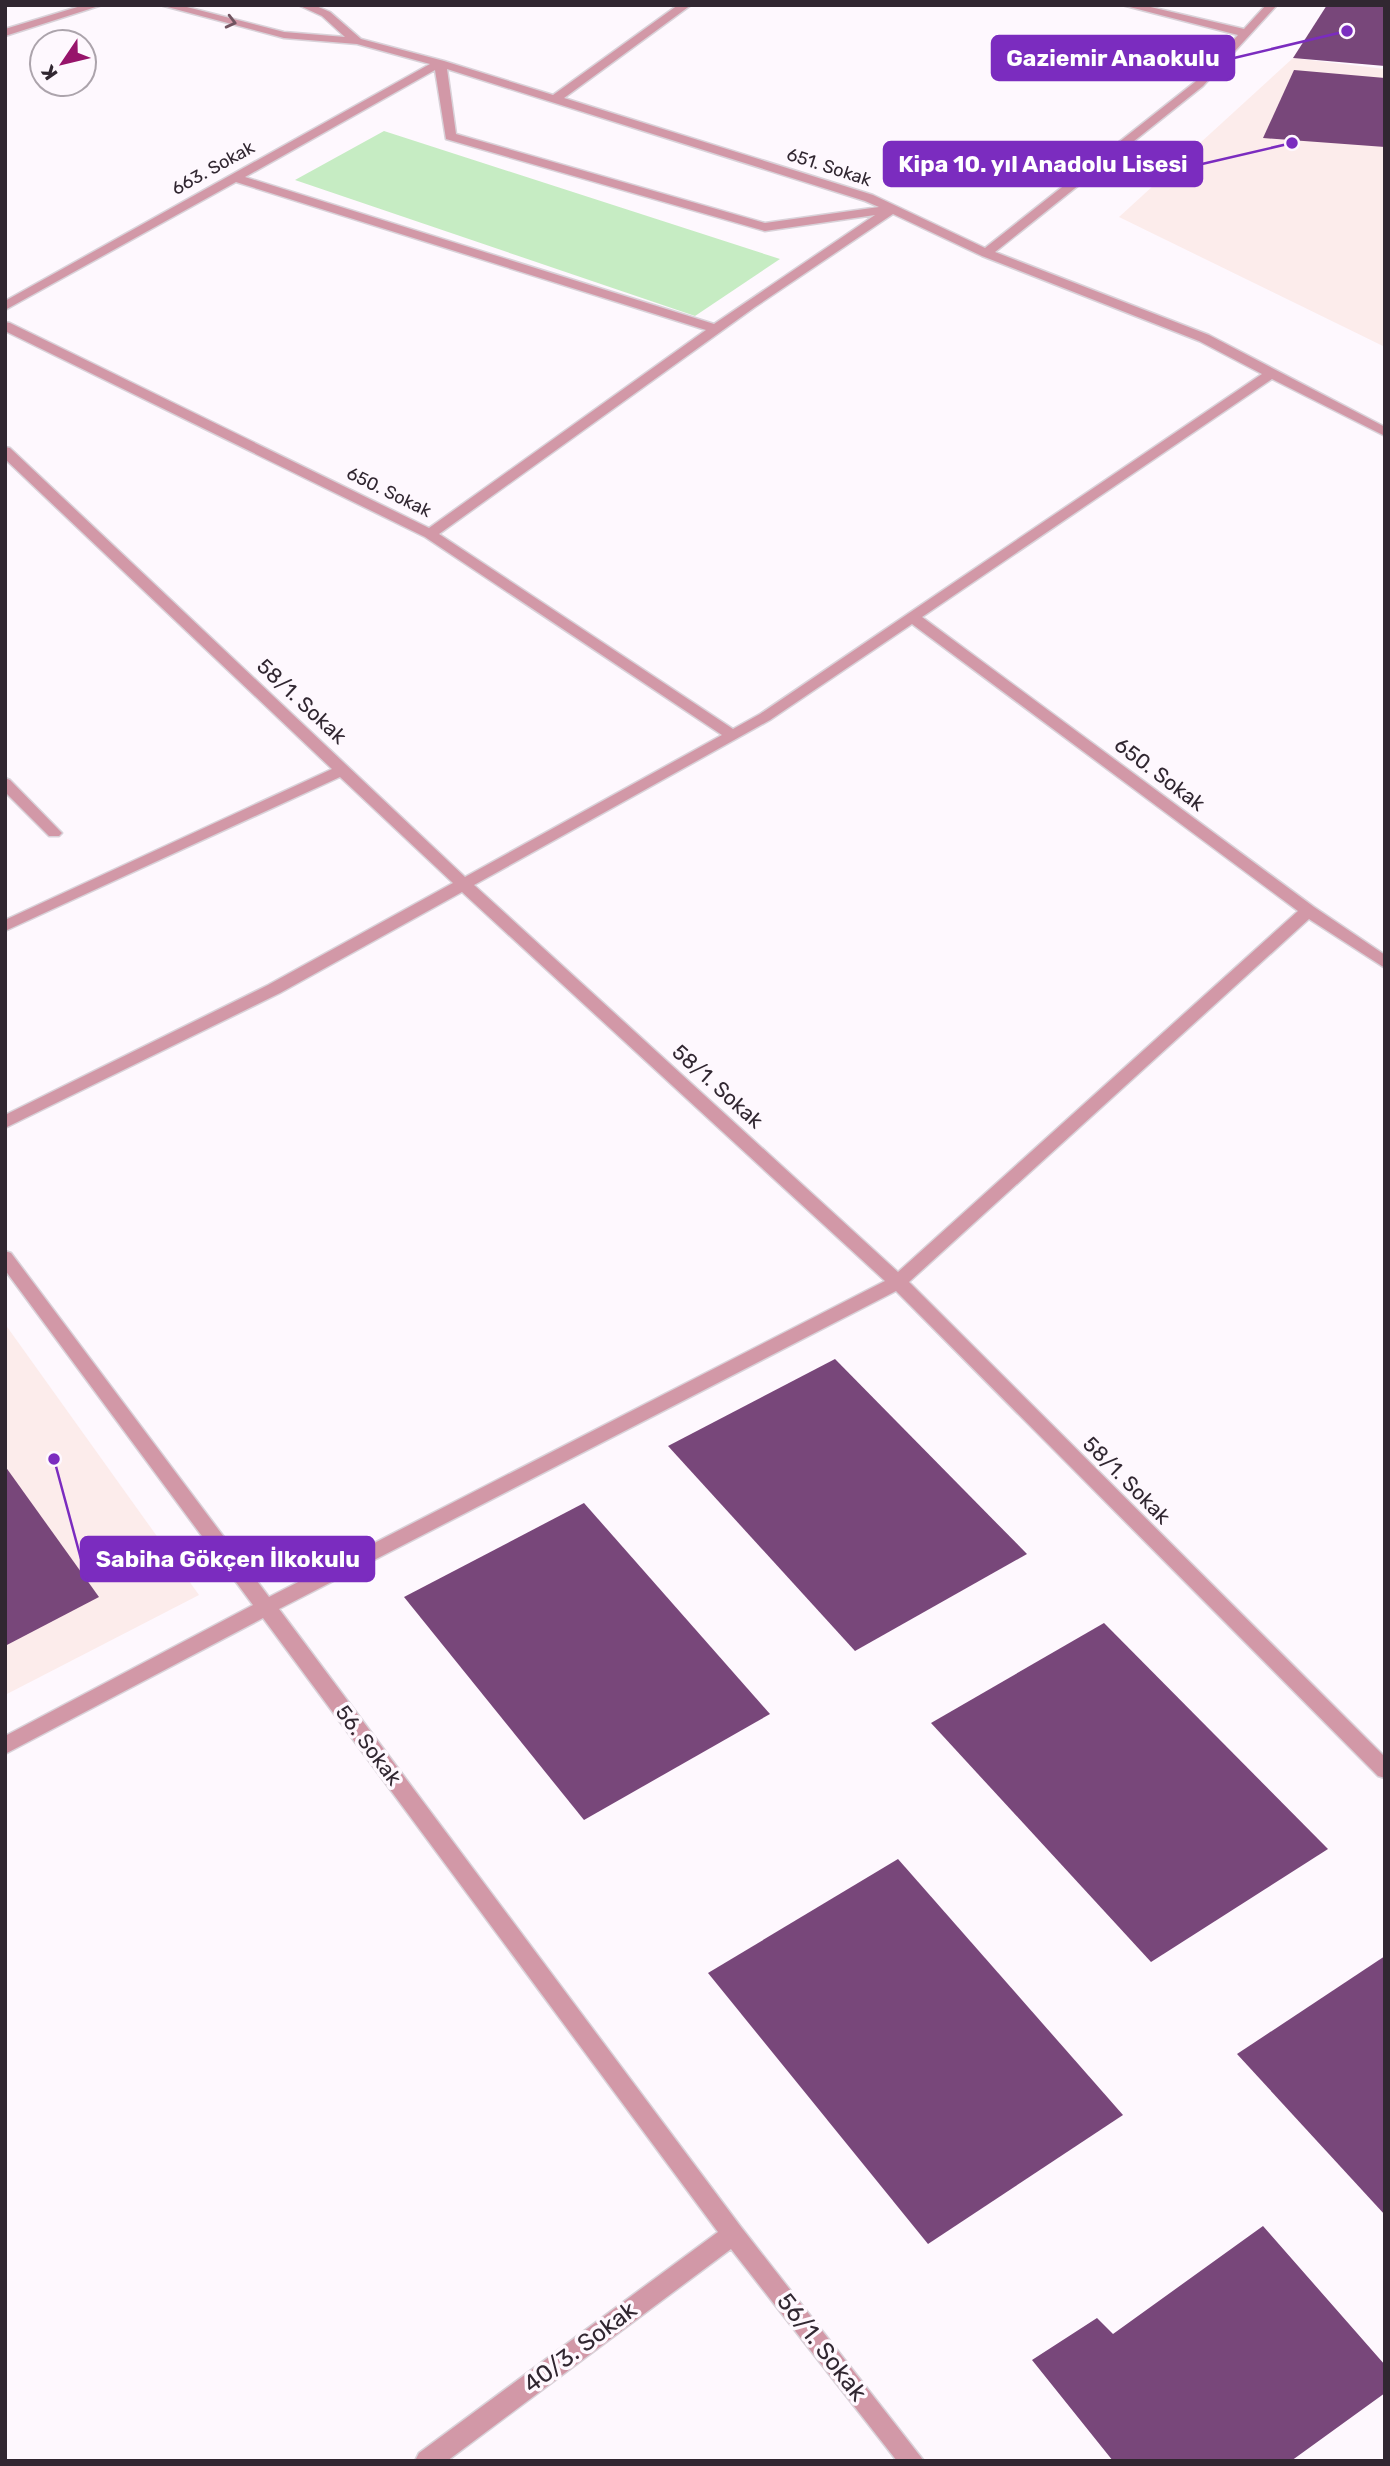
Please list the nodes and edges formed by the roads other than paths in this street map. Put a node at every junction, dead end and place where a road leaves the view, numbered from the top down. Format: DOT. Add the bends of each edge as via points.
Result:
graph roads {
  1 [pos="96,5"];
  2 [pos="165,5"];
  3 [pos="303,5"];
  4 [pos="686,5"];
  5 [pos="1127,5"];
  6 [pos="1272,5"];
  7 [pos="5,33"];
  8 [pos="1246,33"];
  9 [pos="357,41"];
  10 [pos="440,63"];
  11 [pos="555,99"];
  12 [pos="234,177"];
  13 [pos="893,209"];
  14 [pos="986,253"];
  15 [pos="5,306"];
  16 [pos="5,326"];
  17 [pos="716,329"];
  18 [pos="1272,373"];
  19 [pos="1385,432"];
  20 [pos="5,451"];
  21 [pos="430,534"];
  22 [pos="912,617"];
  23 [pos="732,735"];
  24 [pos="342,770"];
  25 [pos="5,783"];
  26 [pos="54,833"];
  27 [pos="463,884"];
  28 [pos="1308,911"];
  29 [pos="5,926"];
  30 [pos="1385,963"];
  31 [pos="5,1122"];
  32 [pos="5,1257"];
  33 [pos="898,1282"];
  34 [pos="266,1607"];
  35 [pos="5,1746"];
  36 [pos="1385,1770"];
  37 [pos="733,2234"];
  38 [pos="427,2461"];
  39 [pos="912,2461"];
  1 -- 7 [label="street"];
  2 -- 9 [label="street, 651. Sokak, one-way" via="284,35"];
  3 -- 9 [label="street" via="326,14"];
  4 -- 11 [label="street"];
  5 -- 8 [label="street"];
  6 -- 8 [label="street"];
  8 -- 14 [label="street" via="1199,84"];
  9 -- 10 [label="street, 651. Sokak"];
  10 -- 11 [label="street, 651. Sokak"];
  10 -- 12 [label="street, 663. Sokak"];
  10 -- 13 [label="street" via="450,136 765,227"];
  11 -- 13 [label="street, 651. Sokak"];
  12 -- 15 [label="street, 663. Sokak"];
  12 -- 17 [label="street"];
  13 -- 14 [label="street, 651. Sokak"];
  13 -- 17 [label="street"];
  14 -- 18 [label="street, 651. Sokak" via="1204,338"];
  16 -- 21 [label="street, 650. Sokak"];
  17 -- 21 [label="street"];
  18 -- 19 [label="street, 651. Sokak"];
  18 -- 22 [label="street"];
  20 -- 24 [label="street, 58/1. Sokak"];
  21 -- 23 [label="street, 650. Sokak"];
  22 -- 23 [label="street"];
  22 -- 28 [label="street, 650. Sokak"];
  23 -- 27 [label="street"];
  24 -- 27 [label="street, 58/1. Sokak"];
  24 -- 29 [label="street"];
  25 -- 26 [label="street"];
  27 -- 31 [label="street" via="274,989"];
  27 -- 33 [label="street, 58/1. Sokak"];
  28 -- 30 [label="street, 650. Sokak"];
  28 -- 33 [label="street"];
  32 -- 34 [label="street, 56. Sokak"];
  33 -- 34 [label="street"];
  33 -- 36 [label="street, 58/1. Sokak"];
  34 -- 35 [label="street"];
  34 -- 37 [label="street, 56. Sokak"];
  37 -- 38 [label="street, 40/3. Sokak"];
  37 -- 39 [label="street, 56/1. Sokak"];
}
